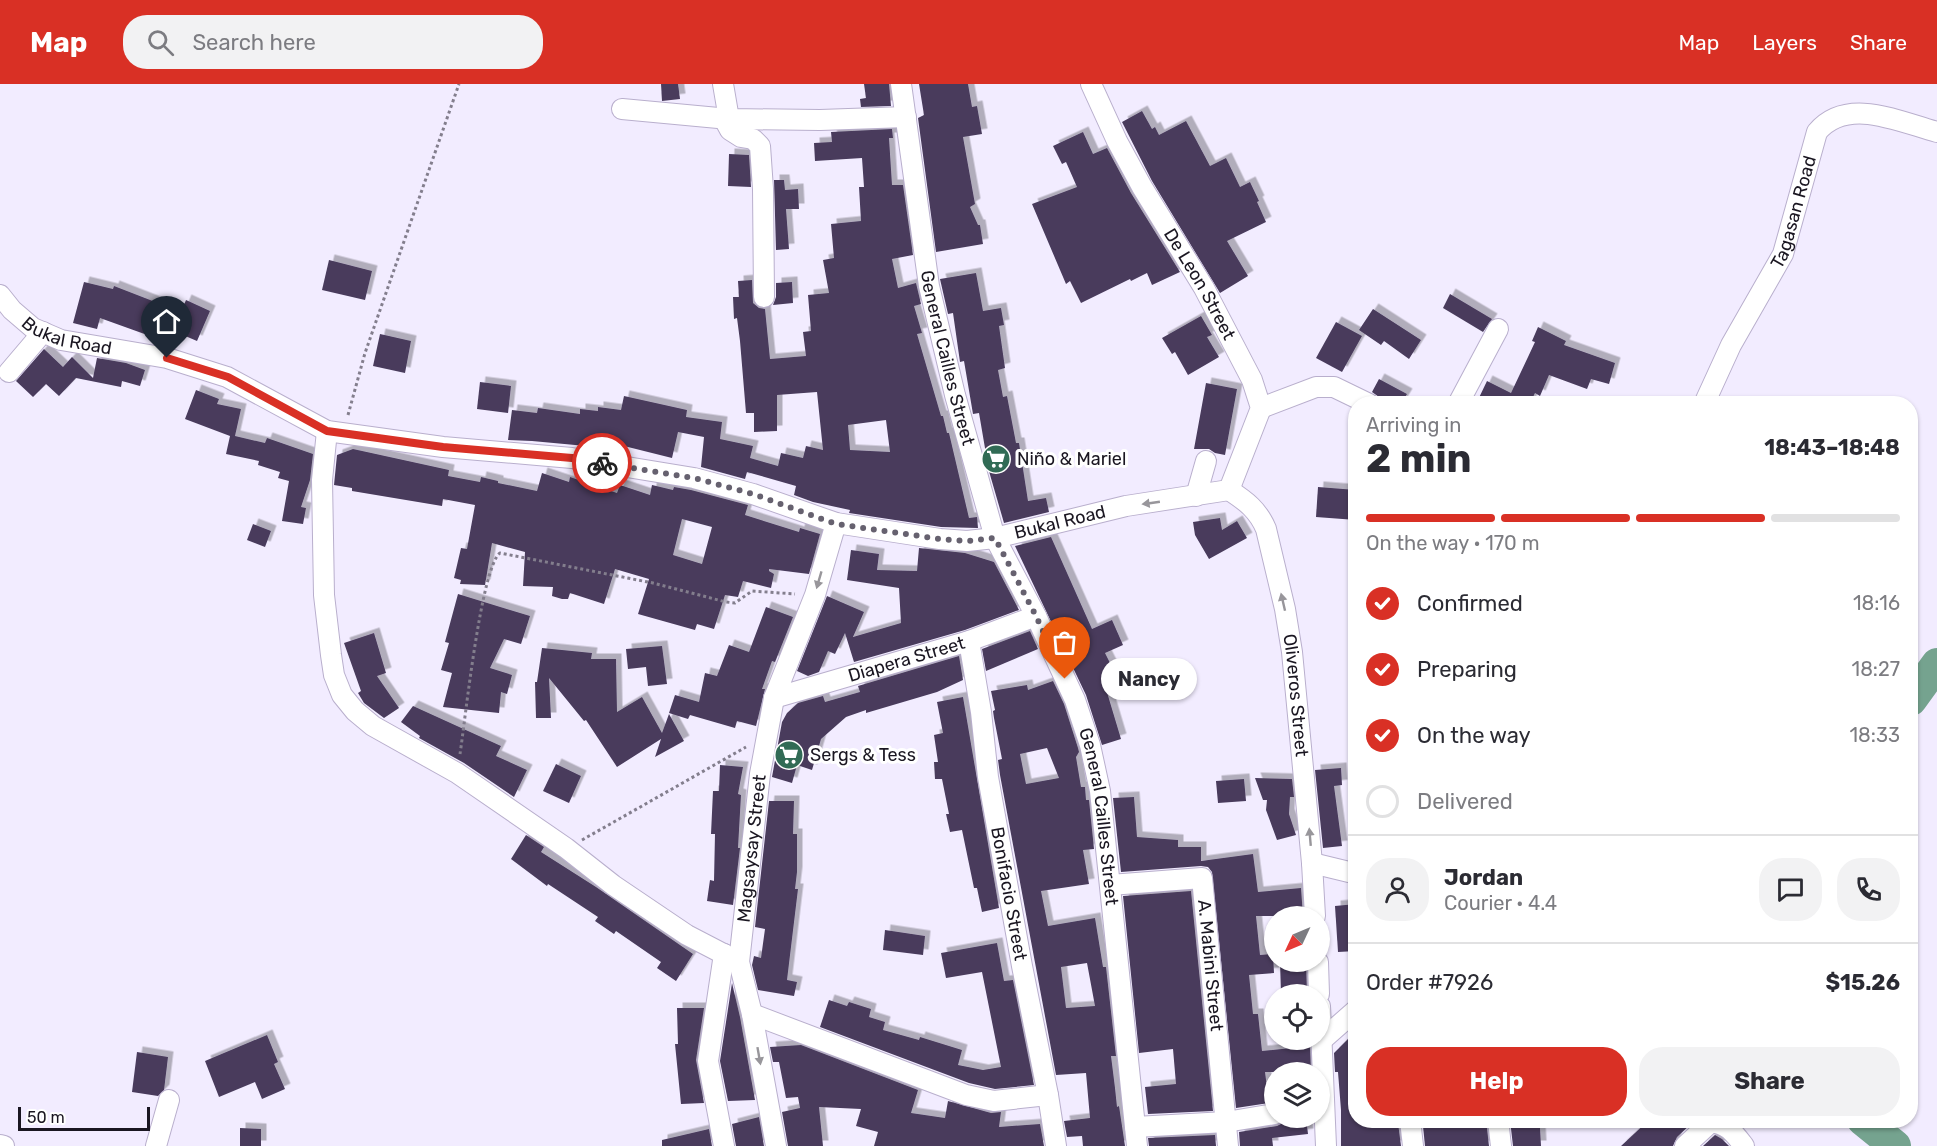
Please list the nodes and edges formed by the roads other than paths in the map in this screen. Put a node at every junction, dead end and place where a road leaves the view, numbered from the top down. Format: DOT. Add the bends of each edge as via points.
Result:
graph roads {
  1 [pos="723,84"];
  2 [pos="901,84"];
  3 [pos="1091,84"];
  4 [pos="622,109"];
  5 [pos="906,117"];
  6 [pos="727,119"];
  7 [pos="1937,132"];
  8 [pos="0,295"];
  9 [pos="764,297"];
  10 [pos="1498,329"];
  11 [pos="42,332"];
  12 [pos="9,372"];
  13 [pos="1353,396"];
  14 [pos="1467,396"];
  15 [pos="1708,396"];
  16 [pos="1261,408"];
  17 [pos="335,432"];
  18 [pos="1206,461"];
  19 [pos="1229,490"];
  20 [pos="1196,496"];
  21 [pos="836,524"];
  22 [pos="995,538"];
  23 [pos="1036,616"];
  24 [pos="969,640"];
  25 [pos="774,698"];
  26 [pos="1312,863"];
  27 [pos="1348,872"];
  28 [pos="1110,885"];
  29 [pos="1314,906"];
  30 [pos="732,958"];
  31 [pos="752,1014"];
  32 [pos="1348,1017"];
  33 [pos="1330,1033"];
  34 [pos="1048,1095"];
  35 [pos="169,1100"];
  36 [pos="1264,1115"];
  37 [pos="1226,1122"];
  38 [pos="1325,1128"];
  39 [pos="1411,1128"];
  40 [pos="1499,1128"];
  41 [pos="1704,1128"];
  42 [pos="1729,1128"];
  43 [pos="1136,1136"];
  44 [pos="156,1146"];
  45 [pos="724,1146"];
  46 [pos="776,1146"];
  47 [pos="1056,1146"];
  48 [pos="1227,1146"];
  49 [pos="1326,1146"];
  50 [pos="1413,1146"];
  51 [pos="1502,1146"];
  52 [pos="1685,1146"];
  53 [pos="1744,1146"];
  1 -- 6 [label="street"];
  2 -- 5 [label="street, General Cailles Street"];
  3 -- 16 [label="street, De Leon Street" via="1142,187 1204,288 1252,380"];
  4 -- 6 [label="street"];
  5 -- 6 [label="street"];
  5 -- 22 [label="street, General Cailles Street" via="928,286"];
  6 -- 9 [label="street" via="730,130 760,146"];
  7 -- 15 [label="street, Tagasan Road" via="1862,112 1836,117 1817,132 1783,254 1731,345"];
  8 -- 11 [label="street, Bukal Road" via="12,310"];
  10 -- 14 [label="street"];
  11 -- 12 [label="street"];
  11 -- 17 [label="street, Bukal Road" via="61,340 167,358 228,377"];
  13 -- 16 [label="street" via="1325,387"];
  16 -- 19 [label="street"];
  17 -- 21 [label="street, Bukal Road" via="443,447 572,458 694,478"];
  17 -- 30 [label="street" via="322,491 324,595 334,675 342,695 373,726 457,773 687,935"];
  18 -- 20 [label="street"];
  19 -- 20 [label="street, Bukal Road"];
  26 -- 19 [label="street, Oliveros Street, one-way" via="1285,609 1261,518 1248,502"];
  20 -- 22 [label="street, Bukal Road, one-way" via="1126,506"];
  21 -- 22 [label="street, Bukal Road" via="940,539"];
  21 -- 25 [label="street, Magsaysay Street, one-way" via="815,595"];
  22 -- 23 [label="street, General Cailles Street"];
  23 -- 24 [label="street, Diapera Street"];
  23 -- 28 [label="street, General Cailles Street" via="1075,700 1090,745 1100,791"];
  24 -- 25 [label="street, Diapera Street"];
  24 -- 34 [label="street, Bonifacio Street" via="988,777"];
  25 -- 30 [label="street, Magsaysay Street"];
  26 -- 27 [label="street"];
  26 -- 29 [label="street, Oliveros Street"];
  28 -- 37 [label="street, A. Mabini Street" via="1202,878"];
  28 -- 43 [label="street, General Cailles Street"];
  30 -- 31 [label="street, Magsaysay Street"];
  30 -- 45 [label="street" via="708,1061"];
  31 -- 34 [label="street" via="966,1095 994,1101"];
  31 -- 46 [label="street, Magsaysay Street, one-way"];
  32 -- 33 [label="street"];
  34 -- 47 [label="street, Bonifacio Street"];
  35 -- 44 [label="street"];
  36 -- 37 [label="street"];
  37 -- 43 [label="street"];
  37 -- 48 [label="street, A. Mabini Street"];
  38 -- 49 [label="street"];
  39 -- 50 [label="street"];
  40 -- 51 [label="street"];
  41 -- 52 [label="street"];
  42 -- 53 [label="street"];
}
